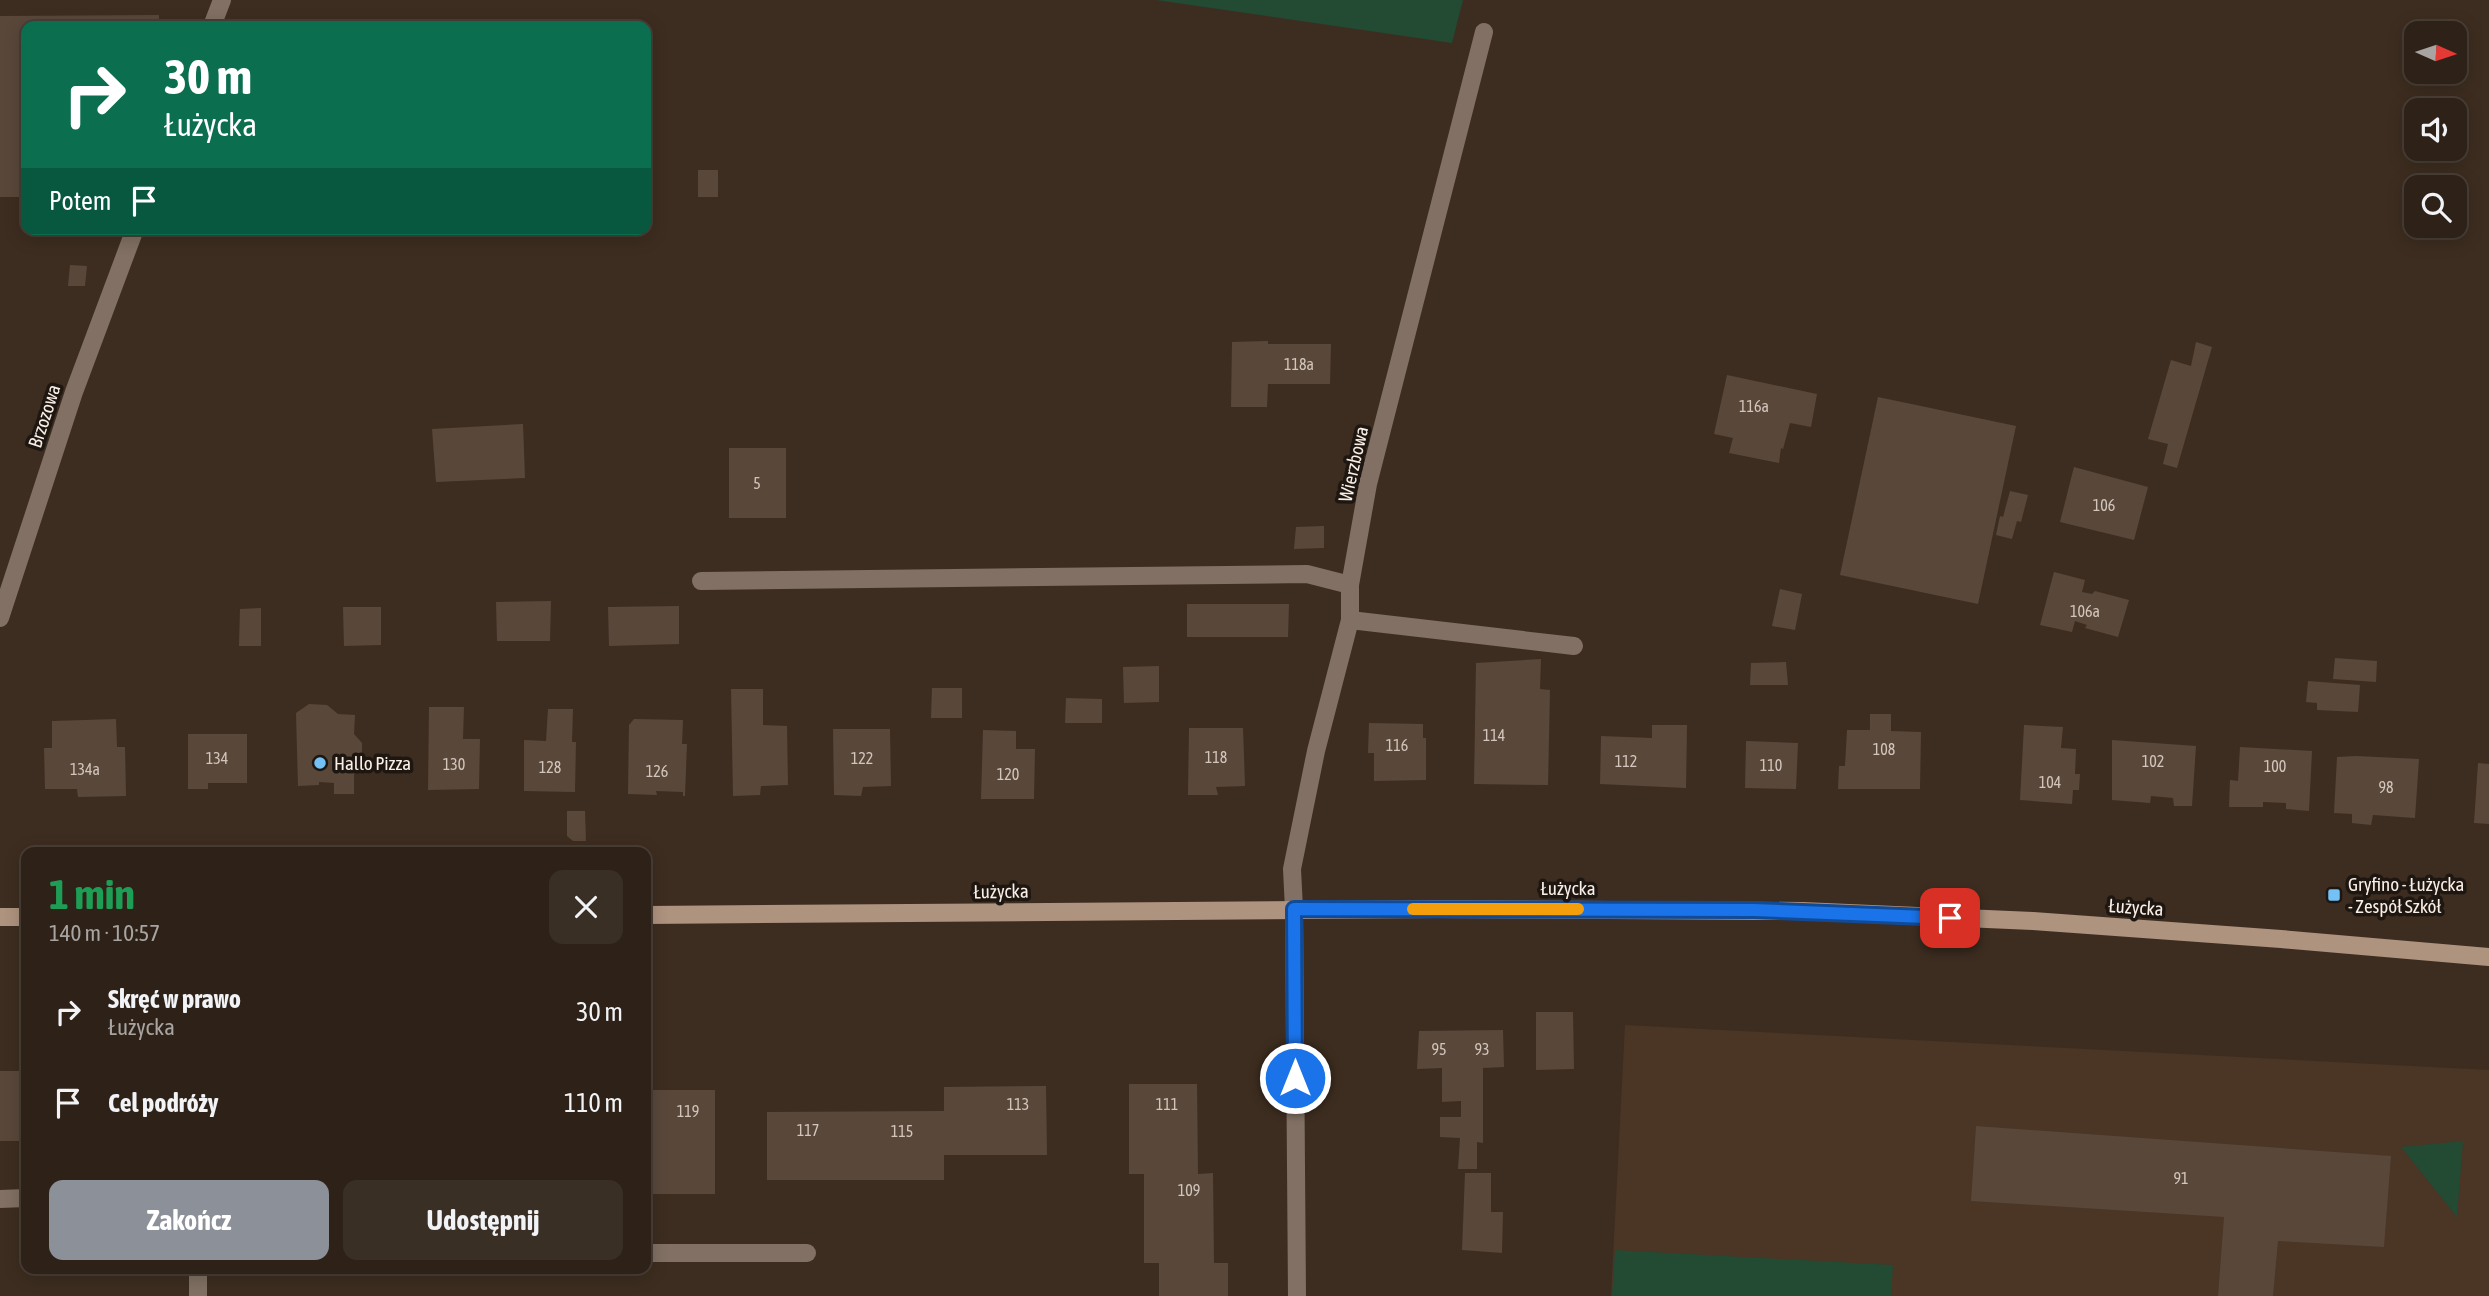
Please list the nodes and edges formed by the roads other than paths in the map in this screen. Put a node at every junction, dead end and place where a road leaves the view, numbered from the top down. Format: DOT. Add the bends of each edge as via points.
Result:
graph roads {
  1 [pos="222,0"];
  2 [pos="214,21"];
  3 [pos="1484,32"];
  4 [pos="133,235"];
  5 [pos="701,581"];
  6 [pos="1350,585"];
  7 [pos="0,618"];
  8 [pos="1350,620"];
  9 [pos="1574,646"];
  10 [pos="1294,909"];
  11 [pos="651,915"];
  12 [pos="0,917"];
  13 [pos="21,917"];
  14 [pos="2489,957"];
  15 [pos="21,1198"];
  16 [pos="0,1199"];
  17 [pos="651,1253"];
  18 [pos="807,1253"];
  19 [pos="198,1274"];
  20 [pos="198,1296"];
  21 [pos="1297,1296"];
  1 -- 2 [label="street"];
  3 -- 6 [label="street, Wierzbowa" via="1368,484"];
  4 -- 7 [label="street, Brzozowa" via="74,392"];
  5 -- 6 [label="street" via="1307,574"];
  6 -- 8 [label="street, Wierzbowa"];
  8 -- 9 [label="street"];
  8 -- 10 [label="street, Wierzbowa" via="1292,869"];
  10 -- 11 [label="street, Łużycka"];
  10 -- 14 [label="street, Łużycka" via="1882,914 2033,921"];
  10 -- 21 [label="street, Wierzbowa"];
  12 -- 13 [label="street"];
  15 -- 16 [label="street"];
  17 -- 18 [label="street"];
  19 -- 20 [label="street"];
}
